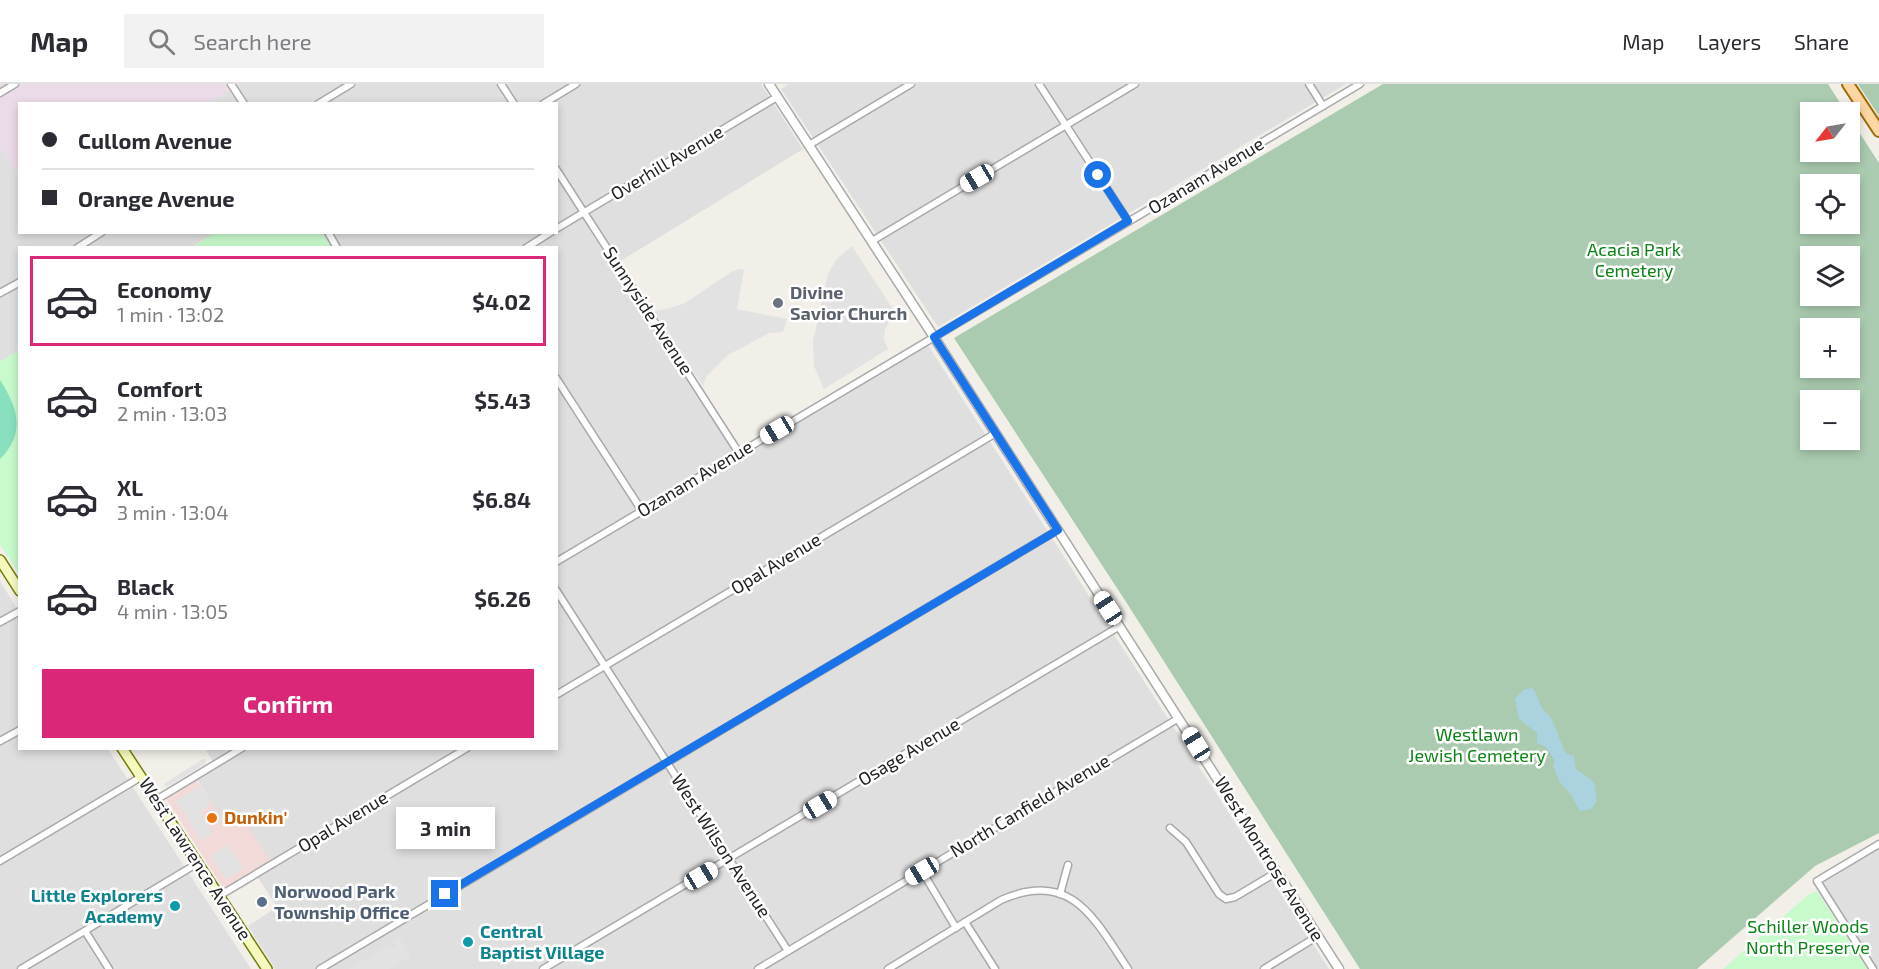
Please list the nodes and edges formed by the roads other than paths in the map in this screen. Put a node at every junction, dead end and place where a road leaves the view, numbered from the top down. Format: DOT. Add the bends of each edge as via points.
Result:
graph roads {
  1 [pos="15,84"];
  2 [pos="231,84"];
  3 [pos="351,84"];
  4 [pos="501,84"];
  5 [pos="576,84"];
  6 [pos="769,84"];
  7 [pos="911,84"];
  8 [pos="1039,84"];
  9 [pos="1135,84"];
  10 [pos="1310,84"];
  11 [pos="1360,84"];
  12 [pos="1848,84"];
  13 [pos="0,93"];
  14 [pos="777,97"];
  15 [pos="243,102"];
  16 [pos="321,102"];
  17 [pos="513,102"];
  18 [pos="546,102"];
  19 [pos="1323,106"];
  20 [pos="1066,125"];
  21 [pos="1879,131"];
  22 [pos="809,145"];
  23 [pos="558,172"];
  24 [pos="585,212"];
  25 [pos="1128,221"];
  26 [pos="558,228"];
  27 [pos="99,234"];
  28 [pos="548,234"];
  29 [pos="872,241"];
  30 [pos="80,246"];
  31 [pos="529,246"];
  32 [pos="18,283"];
  33 [pos="0,294"];
  34 [pos="934,337"];
  35 [pos="558,381"];
  36 [pos="996,433"];
  37 [pos="739,453"];
  38 [pos="642,511"];
  39 [pos="1058,530"];
  40 [pos="0,560"];
  41 [pos="558,561"];
  42 [pos="18,588"];
  43 [pos="558,593"];
  44 [pos="18,612"];
  45 [pos="0,622"];
  46 [pos="1120,626"];
  47 [pos="606,666"];
  48 [pos="558,694"];
  49 [pos="1179,718"];
  50 [pos="18,731"];
  51 [pos="0,741"];
  52 [pos="123,750"];
  53 [pos="239,750"];
  54 [pos="464,750"];
  55 [pos="668,762"];
  56 [pos="141,777"];
  57 [pos="156,800"];
  58 [pos="1170,828"];
  59 [pos="1879,844"];
  60 [pos="729,859"];
  61 [pos="0,861"];
  62 [pos="198,863"];
  63 [pos="1068,865"];
  64 [pos="922,871"];
  65 [pos="1277,872"];
  66 [pos="1060,894"];
  67 [pos="219,896"];
  68 [pos="965,922"];
  69 [pos="956,927"];
  70 [pos="85,932"];
  71 [pos="1318,936"];
  72 [pos="788,951"];
  73 [pos="21,969"];
  74 [pos="109,969"];
  75 [pos="267,969"];
  76 [pos="320,969"];
  77 [pos="543,969"];
  78 [pos="758,969"];
  79 [pos="888,969"];
  80 [pos="995,969"];
  81 [pos="1128,969"];
  82 [pos="1264,969"];
  83 [pos="1339,969"];
  84 [pos="1873,969"];
  1 -- 13 [label="street"];
  2 -- 15 [label="street"];
  3 -- 16 [label="street"];
  4 -- 17 [label="street"];
  5 -- 18 [label="street"];
  6 -- 14 [label="street, West Montrose Avenue"];
  7 -- 22 [label="street"];
  8 -- 20 [label="street"];
  9 -- 20 [label="street"];
  10 -- 19 [label="street"];
  11 -- 19 [label="street, Ozanam Avenue"];
  12 -- 21 [label="main road"];
  14 -- 22 [label="street, West Montrose Avenue"];
  14 -- 24 [label="street, Overhill Avenue"];
  19 -- 25 [label="street, Ozanam Avenue"];
  20 -- 25 [label="street"];
  20 -- 29 [label="street"];
  22 -- 29 [label="street, West Montrose Avenue"];
  23 -- 24 [label="street, Sunnyside Avenue"];
  24 -- 26 [label="street, Overhill Avenue"];
  24 -- 37 [label="street, Sunnyside Avenue"];
  25 -- 34 [label="street, Ozanam Avenue"];
  27 -- 30 [label="street"];
  28 -- 31 [label="street"];
  29 -- 34 [label="street, West Montrose Avenue"];
  32 -- 33 [label="street"];
  34 -- 36 [label="street, West Montrose Avenue"];
  34 -- 37 [label="street, Ozanam Avenue"];
  35 -- 38 [label="street"];
  36 -- 39 [label="street, West Montrose Avenue"];
  36 -- 47 [label="street, Opal Avenue"];
  37 -- 38 [label="street, Ozanam Avenue"];
  38 -- 41 [label="street, Ozanam Avenue"];
  39 -- 46 [label="street, West Montrose Avenue"];
  39 -- 55 [label="street"];
  40 -- 42 [label="main road"];
  43 -- 47 [label="street, West Wilson Avenue"];
  44 -- 45 [label="street"];
  46 -- 49 [label="street, West Montrose Avenue"];
  46 -- 60 [label="street, Osage Avenue"];
  47 -- 48 [label="street, Opal Avenue"];
  47 -- 55 [label="street, West Wilson Avenue"];
  49 -- 64 [label="street, North Canfield Avenue"];
  49 -- 65 [label="street, West Montrose Avenue"];
  50 -- 51 [label="street"];
  52 -- 56 [label="main road, West Lawrence Avenue"];
  53 -- 57 [label="street"];
  54 -- 67 [label="street, Opal Avenue"];
  55 -- 60 [label="street, West Wilson Avenue"];
  55 -- 76 [label="street"];
  56 -- 57 [label="main road, West Lawrence Avenue"];
  56 -- 61 [label="street"];
  57 -- 62 [label="main road, West Lawrence Avenue"];
  58 -- 65 [label="street" via="1182,837 1226,899"];
  59 -- 84 [label="street" via="1816,882"];
  60 -- 72 [label="street, West Wilson Avenue"];
  60 -- 77 [label="street, Osage Avenue"];
  62 -- 67 [label="main road, West Lawrence Avenue"];
  62 -- 70 [label="street"];
  63 -- 66 [label="street"];
  64 -- 69 [label="street"];
  64 -- 72 [label="street, North Canfield Avenue"];
  65 -- 71 [label="street, West Montrose Avenue"];
  66 -- 68 [label="street" via="1020,892"];
  66 -- 81 [label="street" via="1089,912"];
  67 -- 75 [label="main road, West Lawrence Avenue"];
  68 -- 69 [label="street"];
  68 -- 80 [label="street"];
  69 -- 79 [label="street"];
  70 -- 73 [label="street"];
  70 -- 74 [label="street"];
  71 -- 82 [label="street"];
  71 -- 83 [label="street, West Montrose Avenue"];
  72 -- 78 [label="street, North Canfield Avenue"];
}
